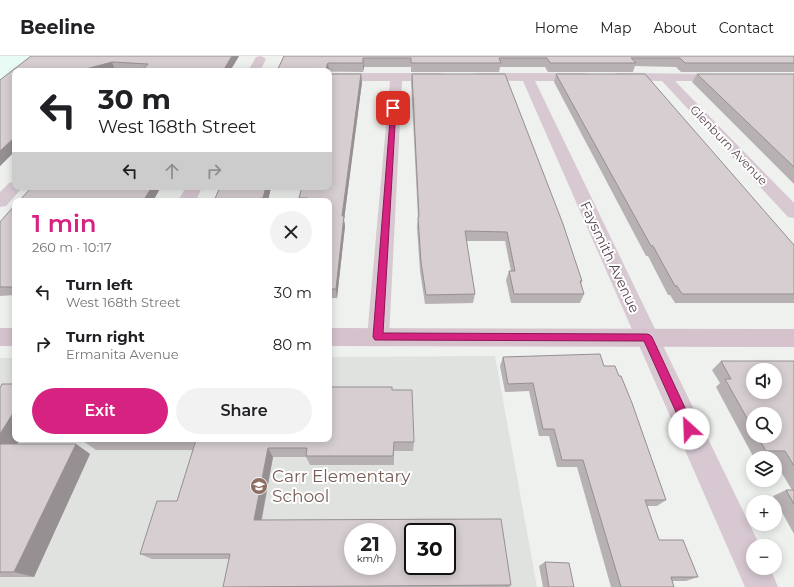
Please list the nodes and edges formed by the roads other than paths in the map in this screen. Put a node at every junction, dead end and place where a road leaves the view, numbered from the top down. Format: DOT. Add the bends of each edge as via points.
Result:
graph roads {
  1 [pos="260,59"];
  2 [pos="256,68"];
  3 [pos="332,77"];
  4 [pos="396,77"];
  5 [pos="450,77"];
  6 [pos="465,77"];
  7 [pos="527,77"];
  8 [pos="665,77"];
  9 [pos="733,77"];
  10 [pos="12,189"];
  11 [pos="0,202"];
  12 [pos="794,213"];
  13 [pos="0,336"];
  14 [pos="12,337"];
  15 [pos="332,337"];
  16 [pos="378,337"];
  17 [pos="647,337"];
  18 [pos="794,338"];
  19 [pos="746,553"];
  20 [pos="756,575"];
  21 [pos="762,587"];
  1 -- 2 [label="street"];
  3 -- 4 [label="street"];
  4 -- 5 [label="street"];
  4 -- 16 [label="street"];
  6 -- 7 [label="street"];
  7 -- 8 [label="street"];
  7 -- 17 [label="street, Faysmith Avenue"];
  8 -- 9 [label="street"];
  8 -- 12 [label="street, Glenburn Avenue"];
  10 -- 11 [label="street"];
  13 -- 14 [label="street"];
  15 -- 16 [label="street"];
  16 -- 17 [label="street"];
  17 -- 18 [label="street"];
  17 -- 19 [label="street, Faysmith Avenue"];
  20 -- 21 [label="street, Faysmith Avenue"];
}
